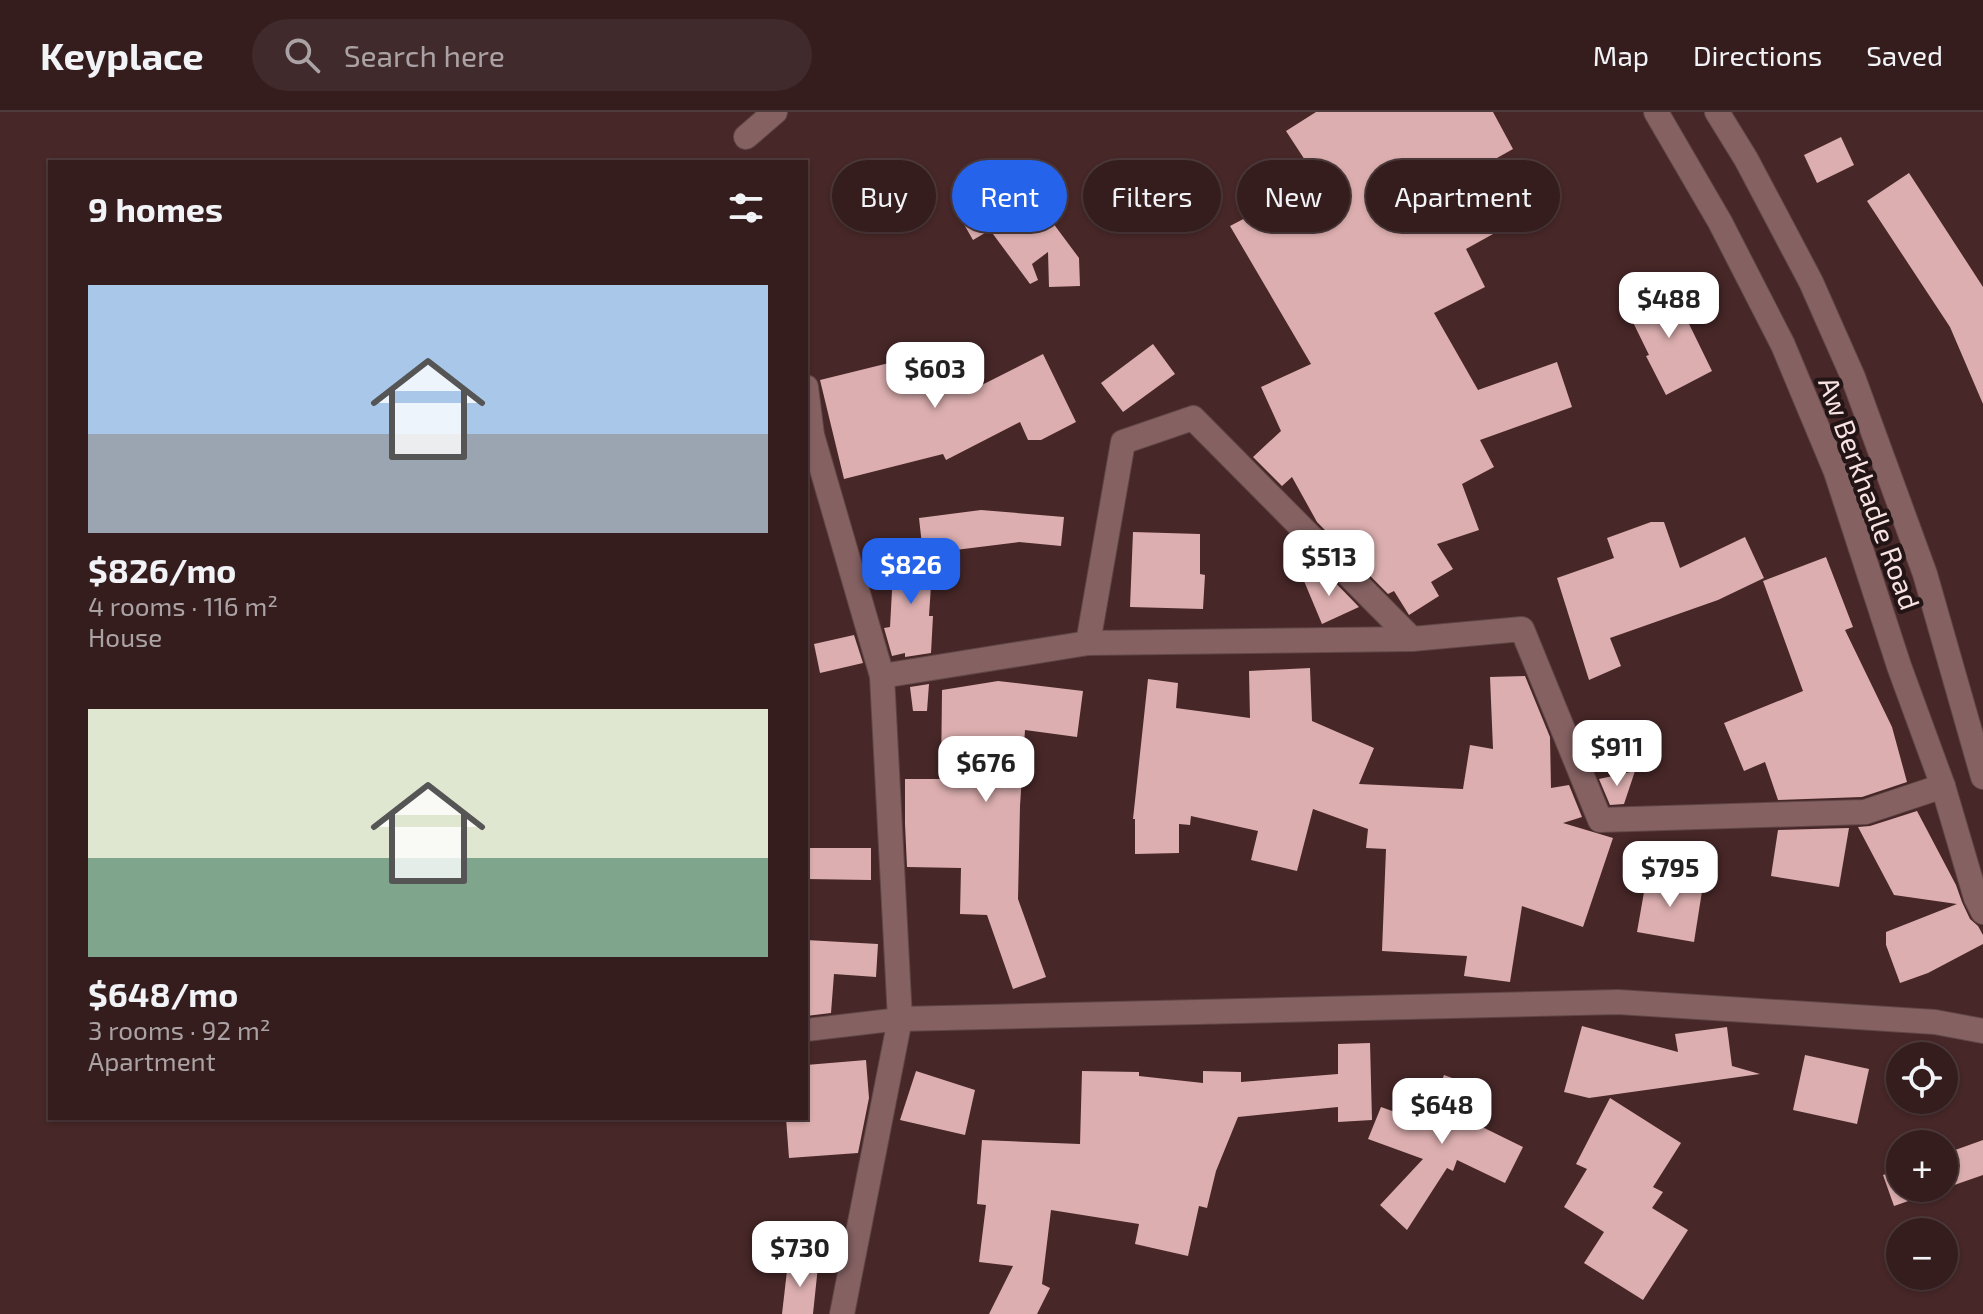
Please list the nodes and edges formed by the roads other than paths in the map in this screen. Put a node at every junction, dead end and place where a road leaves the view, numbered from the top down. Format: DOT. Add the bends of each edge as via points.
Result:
graph roads {
  1 [pos="775,112"];
  2 [pos="1656,112"];
  3 [pos="1717,112"];
  4 [pos="746,137"];
  5 [pos="808,403"];
  6 [pos="1412,639"];
  7 [pos="1088,643"];
  8 [pos="882,676"];
  9 [pos="1983,777"];
  10 [pos="1943,786"];
  11 [pos="1983,912"];
  12 [pos="900,1019"];
  13 [pos="808,1030"];
  14 [pos="1983,1031"];
  15 [pos="842,1314"];
  1 -- 4 [label="street"];
  2 -- 10 [label="street, Aw Berkhadle Road" via="1783,345 1836,472"];
  3 -- 9 [label="street, Aw Berkhadle Road" via="1811,282 1853,377 1925,574"];
  5 -- 8 [label="street" via="812,435"];
  6 -- 7 [label="street"];
  6 -- 7 [label="street" via="1193,418 1123,442"];
  6 -- 10 [label="street" via="1522,629 1600,820 1865,812"];
  7 -- 8 [label="street"];
  8 -- 12 [label="street"];
  10 -- 11 [label="street, Aw Berkhadle Road"];
  12 -- 13 [label="lane"];
  12 -- 14 [label="street" via="1618,1002 1935,1022"];
  12 -- 15 [label="street"];
}
